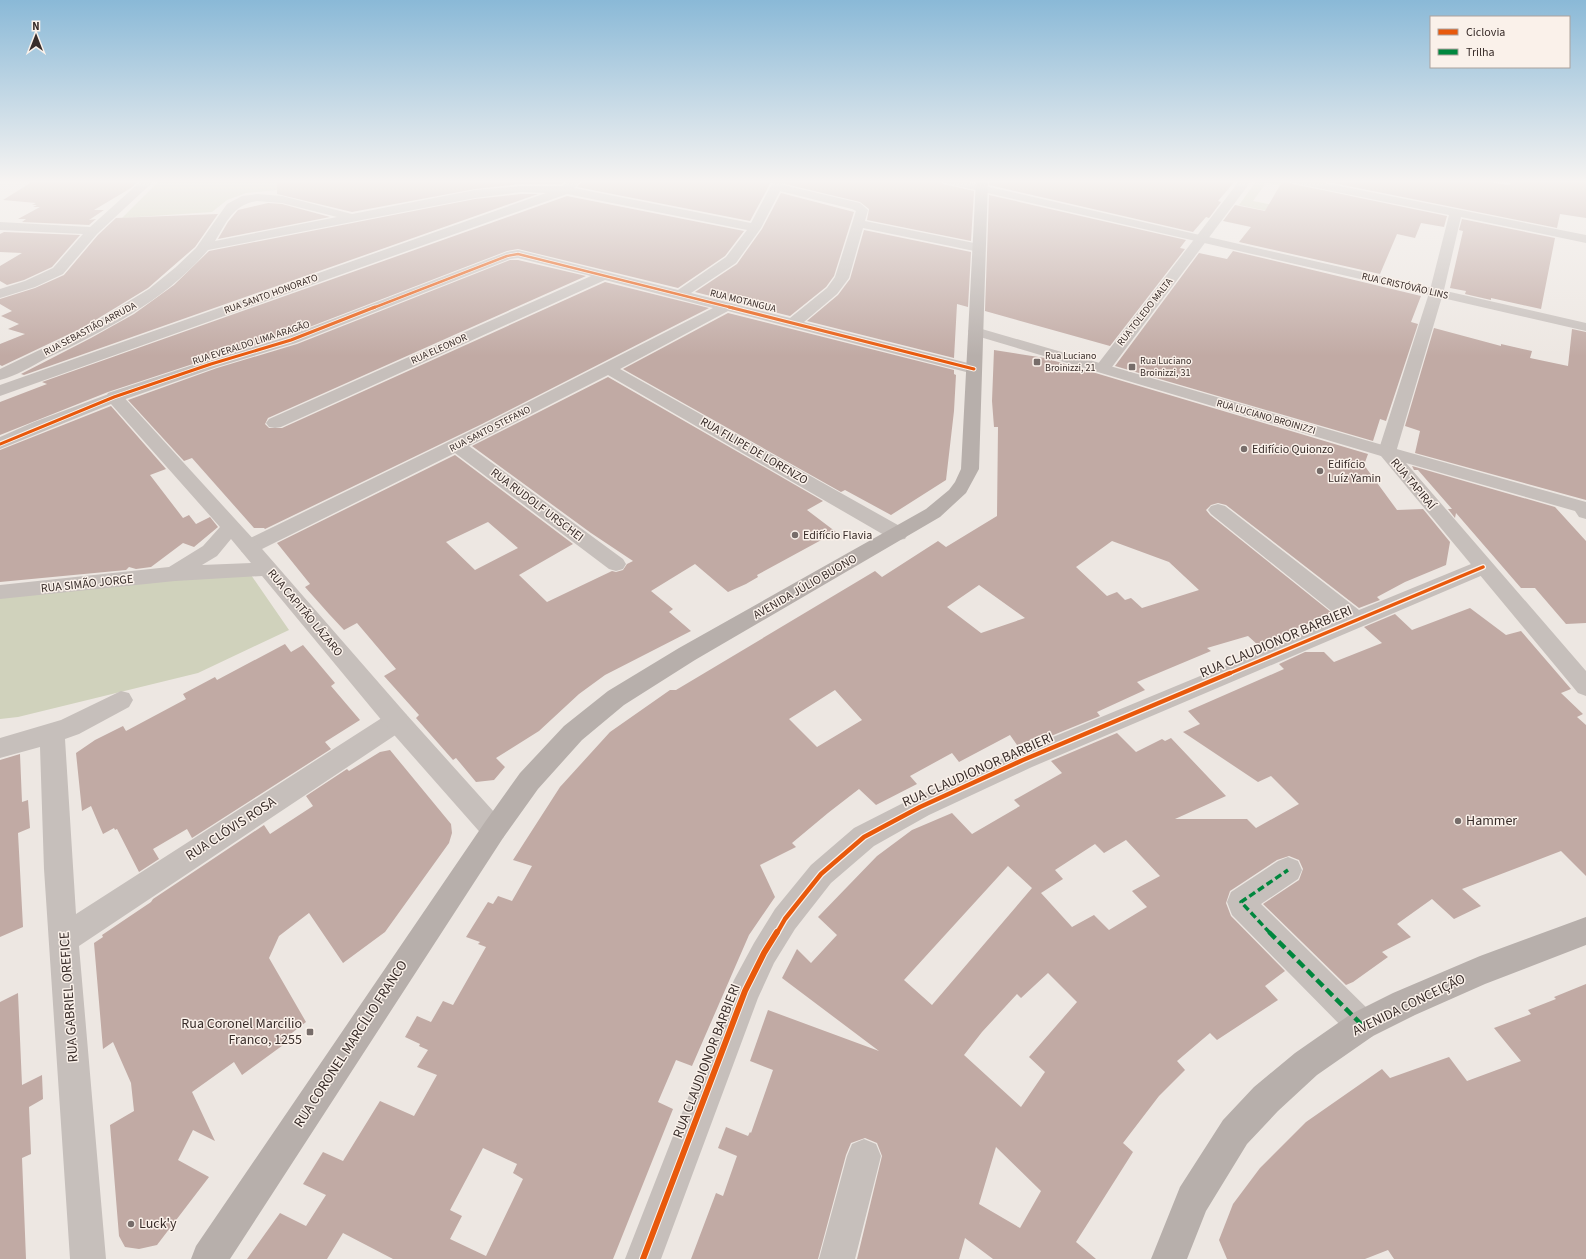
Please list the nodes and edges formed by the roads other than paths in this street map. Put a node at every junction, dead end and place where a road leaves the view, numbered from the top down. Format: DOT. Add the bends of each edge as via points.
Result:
graph roads {
  1 [pos="86,239"];
  2 [pos="209,239"];
  3 [pos="246,239"];
  4 [pos="422,239"];
  5 [pos="747,239"];
  6 [pos="854,239"];
  7 [pos="933,239"];
  8 [pos="979,239"];
  9 [pos="1201,239"];
  10 [pos="1449,239"];
  11 [pos="204,247"];
  12 [pos="979,248"];
  13 [pos="507,256"];
  14 [pos="603,276"];
  15 [pos="1435,293"];
  16 [pos="0,294"];
  17 [pos="680,295"];
  18 [pos="727,306"];
  19 [pos="795,322"];
  20 [pos="1586,327"];
  21 [pos="975,331"];
  22 [pos="1103,368"];
  23 [pos="609,369"];
  24 [pos="974,369"];
  25 [pos="0,375"];
  26 [pos="0,391"];
  27 [pos="114,397"];
  28 [pos="274,423"];
  29 [pos="0,444"];
  30 [pos="458,446"];
  31 [pos="1400,460"];
  32 [pos="1218,510"];
  33 [pos="1584,510"];
  34 [pos="231,527"];
  35 [pos="898,534"];
  36 [pos="249,547"];
  37 [pos="616,564"];
  38 [pos="1483,567"];
  39 [pos="268,569"];
  40 [pos="175,574"];
  41 [pos="0,592"];
  42 [pos="1356,620"];
  43 [pos="1586,687"];
  44 [pos="121,700"];
  45 [pos="397,721"];
  46 [pos="52,734"];
  47 [pos="0,748"];
  48 [pos="494,830"];
  49 [pos="1288,870"];
  50 [pos="1586,931"];
  51 [pos="65,938"];
  52 [pos="1362,1025"];
  53 [pos="864,1156"];
  54 [pos="88,1259"];
  55 [pos="208,1259"];
  56 [pos="644,1259"];
  57 [pos="837,1259"];
  58 [pos="1169,1259"];
  1 -- 16 [label="street" via="58,271"];
  2 -- 11 [label="street, RUA SEBASTIÃO ARRUDA"];
  3 -- 11 [label="street"];
  4 -- 26 [label="street, RUA SANTO HONORATO"];
  5 -- 17 [label="street" via="731,260"];
  6 -- 19 [label="street" via="842,278 832,291"];
  7 -- 12 [label="street"];
  8 -- 12 [label="main road, AVENIDA JÚLIO BUONO"];
  9 -- 15 [label="street, RUA CRISTÓVÃO LINS"];
  9 -- 22 [label="street, RUA TOLEDO MALTA"];
  10 -- 15 [label="street, RUA TAPIRAÍ"];
  11 -- 25 [label="street, RUA SEBASTIÃO ARRUDA" via="175,276 127,311"];
  12 -- 21 [label="main road, AVENIDA JÚLIO BUONO"];
  13 -- 14 [label="street, RUA MOTANGUA" via="524,254"];
  13 -- 27 [label="street, RUA EVERALDO LIMA ARAGÃO" via="291,340"];
  14 -- 17 [label="street, RUA MOTANGUA"];
  14 -- 28 [label="street, RUA ELEONOR"];
  15 -- 20 [label="street, RUA CRISTÓVÃO LINS"];
  15 -- 31 [label="street, RUA TAPIRAÍ"];
  17 -- 18 [label="street, RUA MOTANGUA"];
  18 -- 19 [label="street, RUA MOTANGUA"];
  18 -- 23 [label="street, RUA SANTO STEFANO"];
  19 -- 24 [label="street, RUA MOTANGUA"];
  21 -- 22 [label="street, RUA LUCIANO BROINIZZI"];
  21 -- 24 [label="main road, AVENIDA JÚLIO BUONO"];
  22 -- 31 [label="street, RUA LUCIANO BROINIZZI"];
  23 -- 30 [label="street, RUA SANTO STEFANO"];
  23 -- 35 [label="street, RUA FILIPE DE LORENZO"];
  24 -- 35 [label="main road, AVENIDA JÚLIO BUONO" via="970,469 966,482 959,492 943,505"];
  27 -- 29 [label="street, RUA EVERALDO LIMA ARAGÃO"];
  27 -- 34 [label="street, RUA CAPITÃO LÁZARO"];
  30 -- 36 [label="street, RUA SANTO STEFANO"];
  30 -- 37 [label="street, RUA RUDOLF URSCHEI"];
  31 -- 33 [label="street, RUA LUCIANO BROINIZZI"];
  31 -- 38 [label="street, RUA TAPIRAÍ"];
  32 -- 42 [label="street"];
  34 -- 36 [label="street, RUA CAPITÃO LÁZARO"];
  34 -- 40 [label="street, RUA SIMÃO JORGE" via="210,551"];
  35 -- 48 [label="main road, AVENIDA JÚLIO BUONO" via="687,654 616,698 573,733 529,782"];
  36 -- 39 [label="street, RUA CAPITÃO LÁZARO"];
  38 -- 42 [label="street, RUA CLAUDIONOR BARBIERI"];
  38 -- 43 [label="street, RUA TAPIRAÍ"];
  39 -- 40 [label="street, RUA SIMÃO JORGE"];
  39 -- 45 [label="street, RUA CAPITÃO LÁZARO"];
  40 -- 41 [label="street, RUA SIMÃO JORGE"];
  42 -- 56 [label="street, RUA CLAUDIONOR BARBIERI" via="1023,760 920,807 864,837 821,874 785,919 745,991"];
  44 -- 46 [label="street"];
  45 -- 48 [label="street, RUA CAPITÃO LÁZARO"];
  45 -- 51 [label="street, RUA CLÓVIS ROSA"];
  46 -- 47 [label="street"];
  46 -- 51 [label="street, RUA GABRIEL OREFICE" via="58,869"];
  48 -- 55 [label="main road, RUA CORONEL MARCÍLIO FRANCO"];
  49 -- 52 [label="street" via="1241,902 1242,905"];
  50 -- 52 [label="main road, AVENIDA CONCEIÇÃO" via="1480,971"];
  51 -- 54 [label="street, RUA GABRIEL OREFICE"];
  52 -- 58 [label="main road, AVENIDA CONCEIÇÃO" via="1306,1064 1266,1099 1235,1132 1193,1200"];
  53 -- 57 [label="street"];
}
